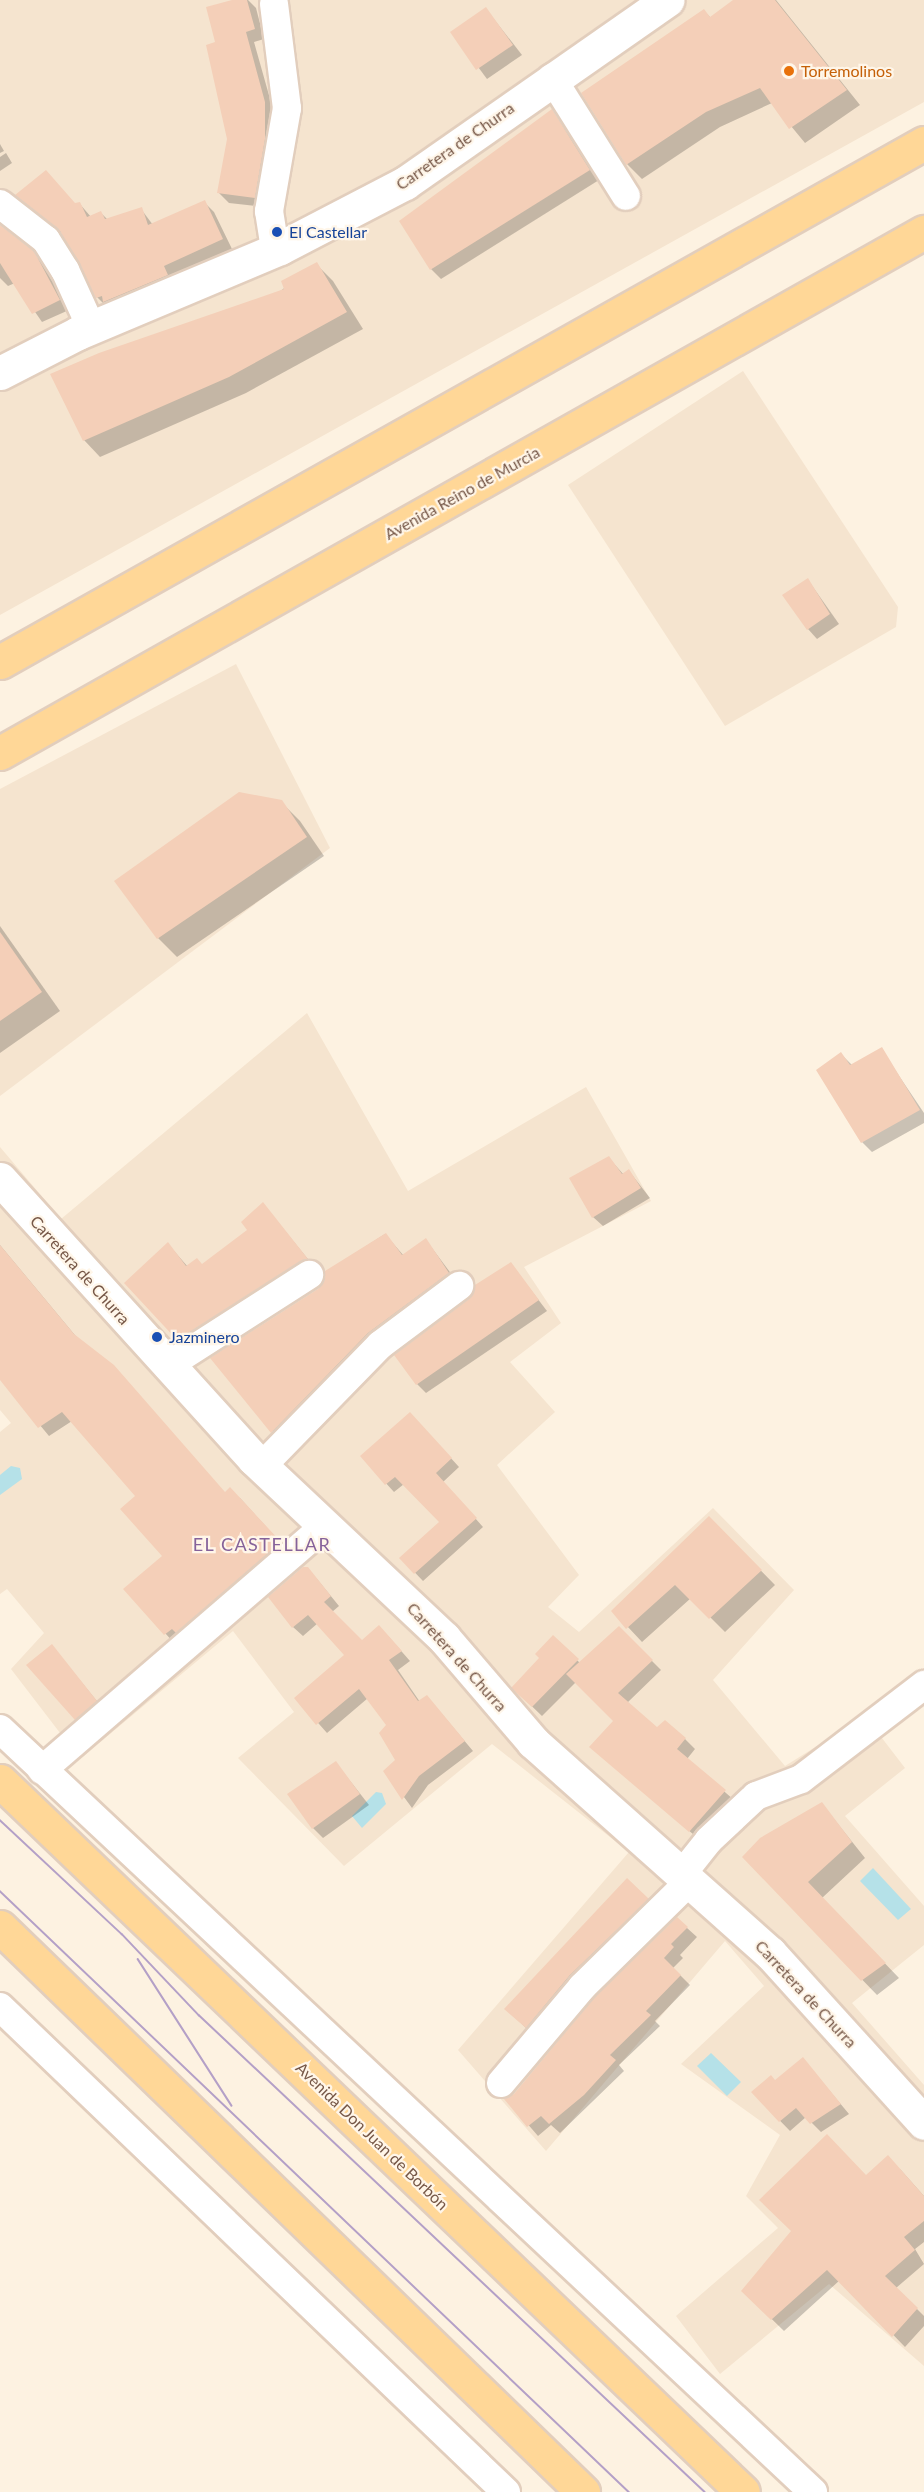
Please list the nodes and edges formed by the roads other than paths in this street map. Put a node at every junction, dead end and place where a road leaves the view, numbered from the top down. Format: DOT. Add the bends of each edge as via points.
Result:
graph roads {
  1 [pos="667,0"];
  2 [pos="274,4"];
  3 [pos="552,78"];
  4 [pos="924,143"];
  5 [pos="626,196"];
  6 [pos="0,204"];
  7 [pos="924,232"];
  8 [pos="275,250"];
  9 [pos="91,327"];
  10 [pos="0,373"];
  11 [pos="0,662"];
  12 [pos="0,753"];
  13 [pos="0,1179"];
  14 [pos="309,1275"];
  15 [pos="459,1286"];
  16 [pos="167,1366"];
  17 [pos="262,1466"];
  18 [pos="326,1525"];
  19 [pos="924,1685"];
  20 [pos="0,1729"];
  21 [pos="42,1770"];
  22 [pos="0,1780"];
  23 [pos="686,1877"];
  24 [pos="0,1927"];
  25 [pos="0,2007"];
  26 [pos="501,2083"];
  27 [pos="924,2123"];
  28 [pos="506,2492"];
  29 [pos="583,2492"];
  30 [pos="743,2492"];
  31 [pos="813,2492"];
  1 -- 3 [label="street, Carretera de Churra"];
  2 -- 8 [label="street" via="287,108 269,211"];
  3 -- 5 [label="street"];
  3 -- 8 [label="street, Carretera de Churra" via="405,183"];
  4 -- 11 [label="main road"];
  6 -- 9 [label="street" via="46,240 65,270"];
  7 -- 12 [label="main road, Avenida Reino de Murcia"];
  8 -- 9 [label="street, Carretera de Churra"];
  9 -- 10 [label="street, Carretera de Churra"];
  13 -- 16 [label="street, Carretera de Churra"];
  14 -- 16 [label="street"];
  15 -- 17 [label="street" via="380,1345"];
  16 -- 17 [label="street, Carretera de Churra"];
  17 -- 18 [label="street, Carretera de Churra"];
  18 -- 21 [label="street"];
  18 -- 23 [label="street, Carretera de Churra" via="444,1638 533,1742"];
  19 -- 23 [label="street" via="801,1779 756,1796 709,1840"];
  20 -- 21 [label="street"];
  21 -- 31 [label="street"];
  22 -- 30 [label="main road, Avenida Don Juan de Borbón"];
  23 -- 26 [label="street" via="582,1987"];
  23 -- 27 [label="street, Carretera de Churra" via="770,1953"];
  24 -- 29 [label="main road"];
  25 -- 28 [label="street"];
}
